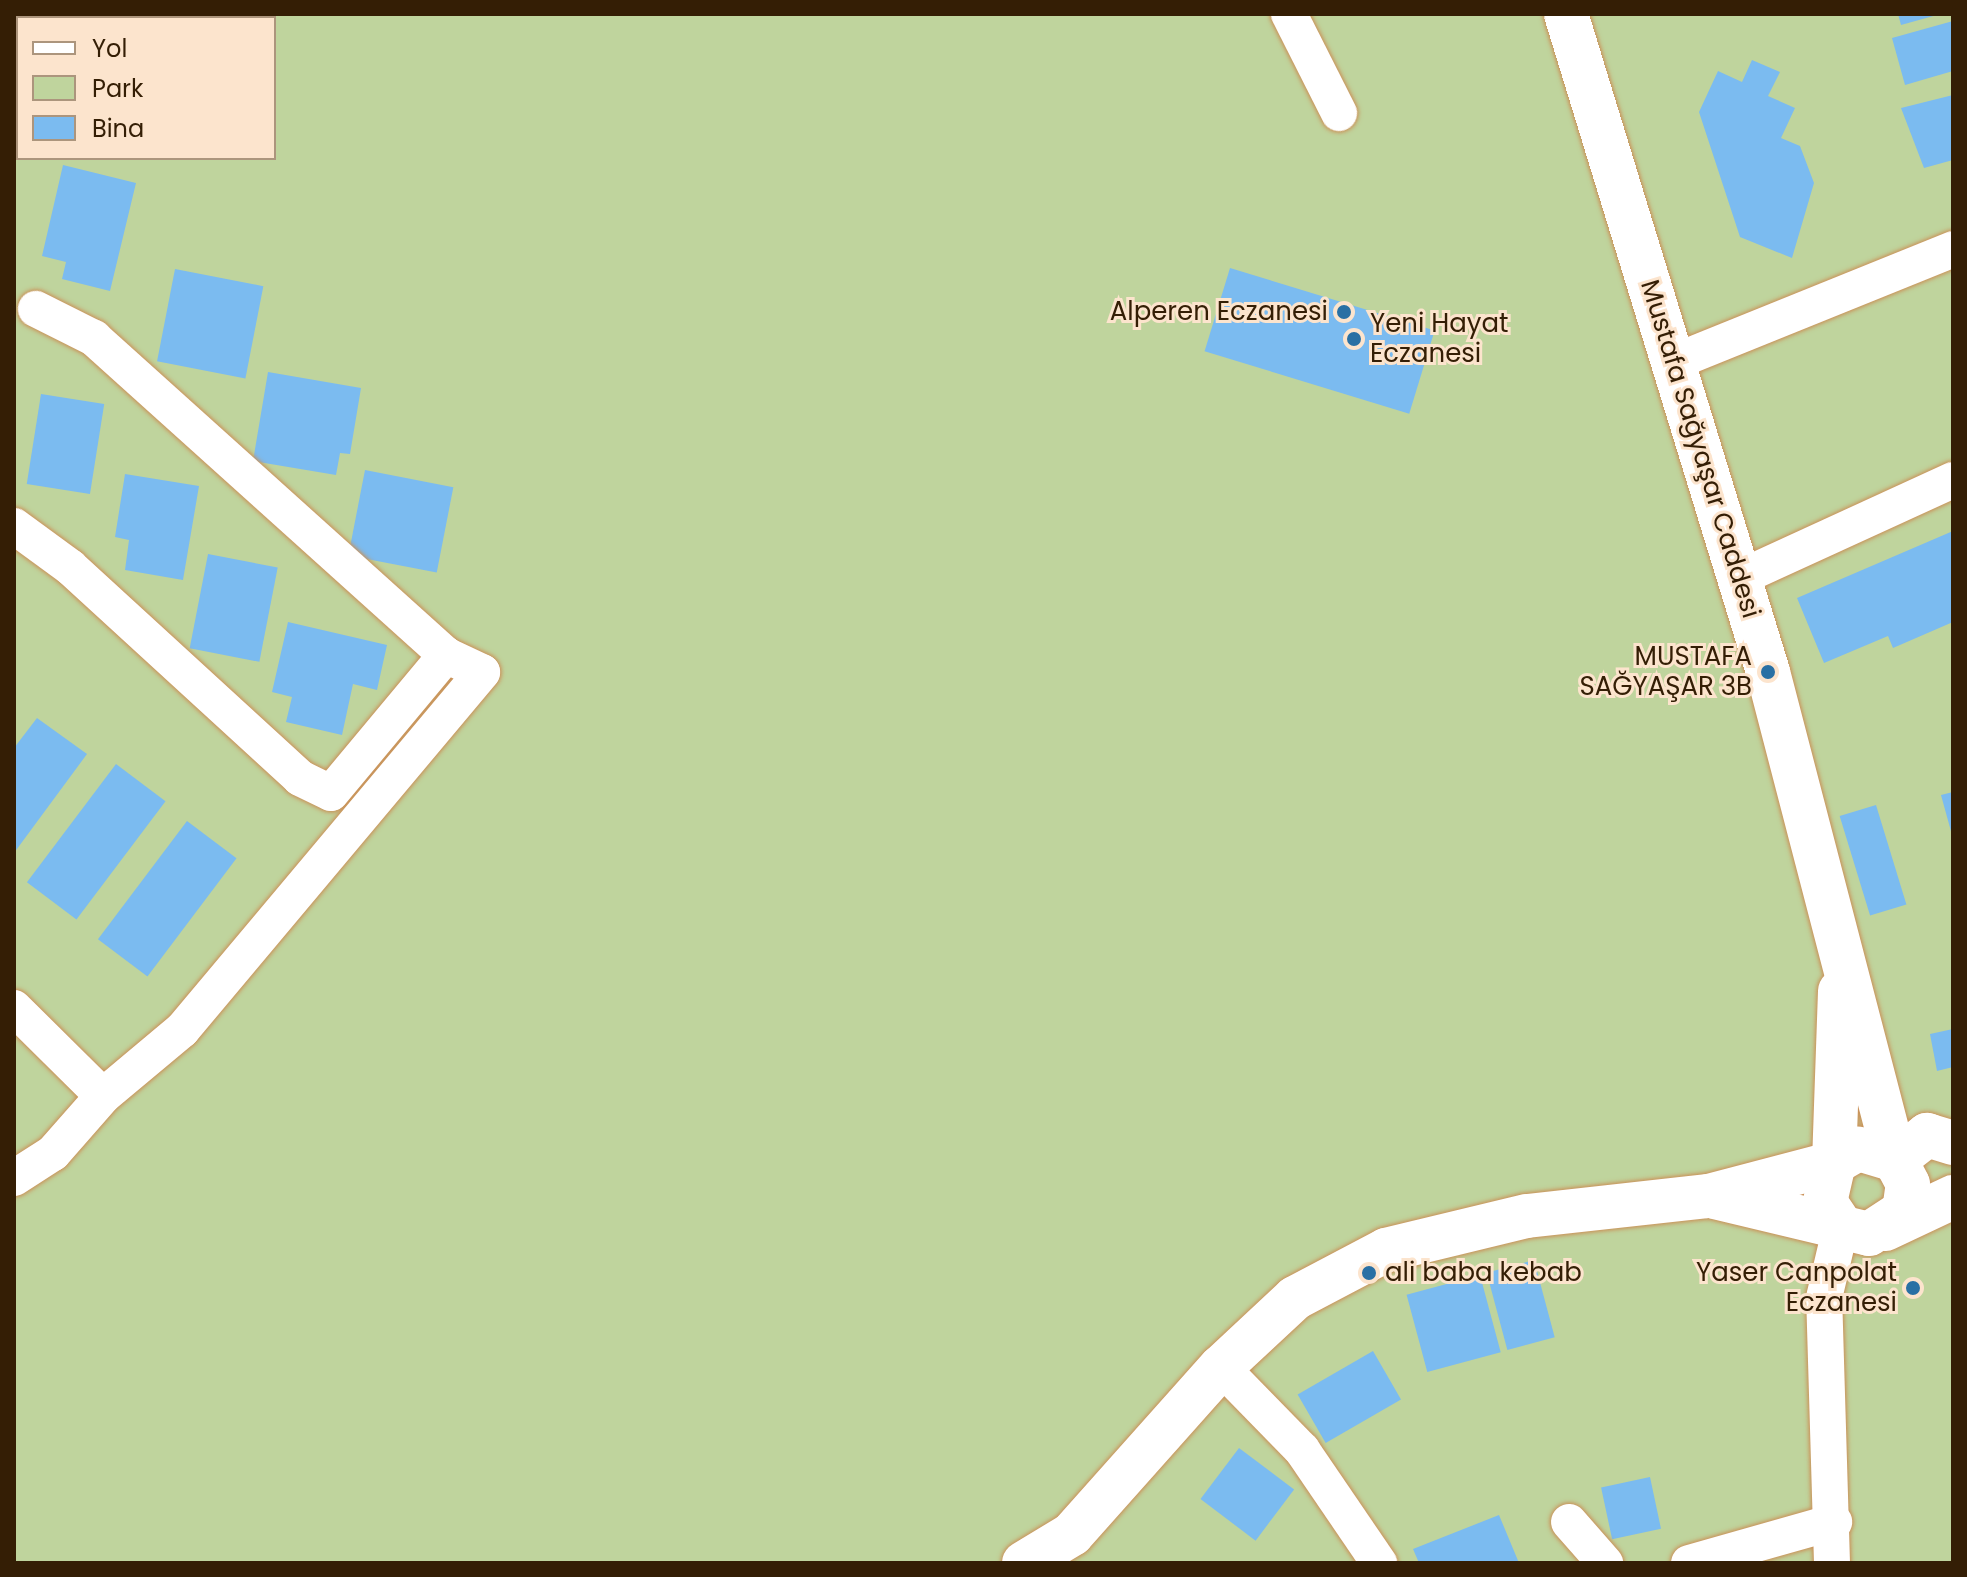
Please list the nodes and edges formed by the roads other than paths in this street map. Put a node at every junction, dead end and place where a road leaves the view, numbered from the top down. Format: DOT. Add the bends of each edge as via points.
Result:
graph roads {
  1 [pos="1289,14"];
  2 [pos="1566,14"];
  3 [pos="1339,113"];
  4 [pos="1953,249"];
  5 [pos="36,309"];
  6 [pos="1674,362"];
  7 [pos="1953,480"];
  8 [pos="14,526"];
  9 [pos="1739,578"];
  10 [pos="446,655"];
  11 [pos="1842,933"];
  12 [pos="14,1008"];
  13 [pos="103,1096"];
  14 [pos="1953,1143"];
  15 [pos="1895,1160"];
  16 [pos="1834,1163"];
  17 [pos="14,1178"];
  18 [pos="1709,1196"];
  19 [pos="1953,1197"];
  20 [pos="1862,1228"];
  21 [pos="1221,1367"];
  22 [pos="1569,1522"];
  23 [pos="1834,1522"];
  24 [pos="1024,1563"];
  25 [pos="1379,1563"];
  26 [pos="1605,1563"];
  27 [pos="1689,1563"];
  28 [pos="1832,1563"];
  1 -- 3 [label="street"];
  2 -- 6 [label="main road, Mustafa Sağyaşar Caddesi"];
  4 -- 6 [label="street"];
  5 -- 10 [label="street" via="94,338"];
  6 -- 9 [label="main road, Mustafa Sağyaşar Caddesi"];
  7 -- 9 [label="street"];
  8 -- 10 [label="street" via="70,567 300,778 331,793"];
  9 -- 11 [label="main road, Mustafa Sağyaşar Caddesi"];
  10 -- 13 [label="street" via="482,672 182,1030"];
  11 -- 15 [label="main road, Mustafa Sağyaşar Caddesi"];
  11 -- 16 [label="main road"];
  12 -- 13 [label="street"];
  13 -- 17 [label="street" via="53,1153"];
  14 -- 15 [label="main road" via="1927,1135"];
  15 -- 16 [label="main road" via="1871,1148"];
  15 -- 20 [label="main road" via="1908,1198"];
  16 -- 18 [label="main road"];
  16 -- 20 [label="main road" via="1825,1202"];
  18 -- 20 [label="main road"];
  18 -- 21 [label="main road" via="1527,1216 1386,1250 1295,1298"];
  19 -- 20 [label="main road"];
  20 -- 23 [label="street" via="1824,1298"];
  21 -- 24 [label="main road" via="1072,1534"];
  21 -- 25 [label="street" via="1302,1450"];
  22 -- 26 [label="street"];
  23 -- 27 [label="street"];
  23 -- 28 [label="street"];
}
